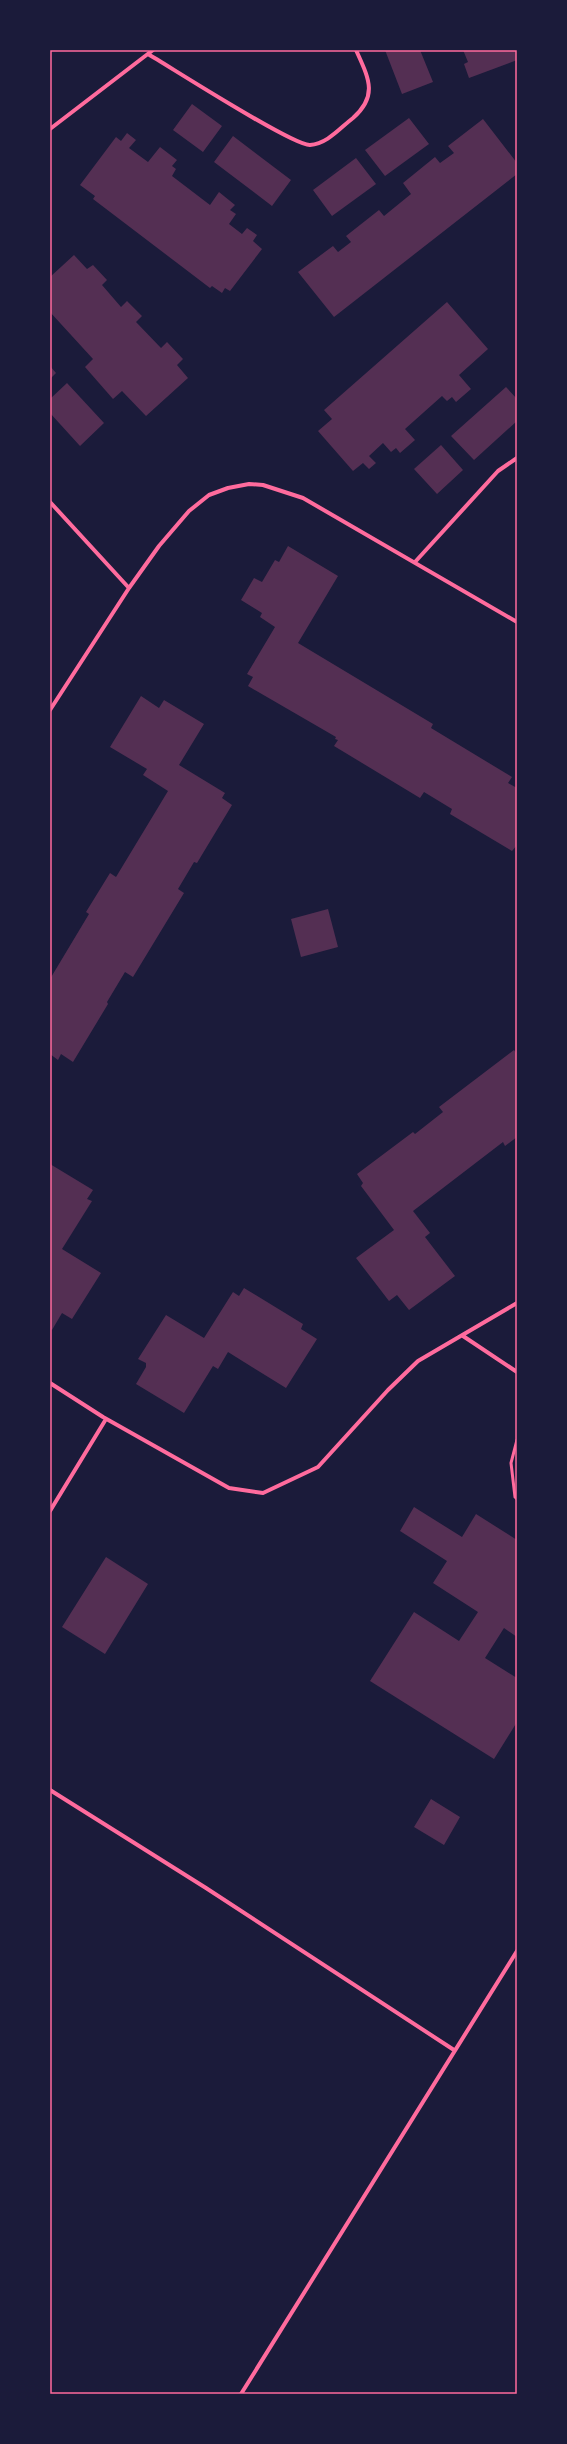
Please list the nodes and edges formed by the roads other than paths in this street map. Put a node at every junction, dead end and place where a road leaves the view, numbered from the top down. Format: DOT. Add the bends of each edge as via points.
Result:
graph roads {
  1 [pos="153,50"];
  2 [pos="356,50"];
  3 [pos="148,54"];
  4 [pos="50,129"];
  5 [pos="517,458"];
  6 [pos="50,502"];
  7 [pos="415,562"];
  8 [pos="128,588"];
  9 [pos="517,622"];
  10 [pos="50,710"];
  11 [pos="517,1303"];
  12 [pos="463,1336"];
  13 [pos="517,1372"];
  14 [pos="50,1383"];
  15 [pos="106,1419"];
  16 [pos="517,1440"];
  17 [pos="517,1499"];
  18 [pos="50,1512"];
  19 [pos="50,1790"];
  20 [pos="517,1951"];
  21 [pos="454,2050"];
  22 [pos="240,2394"];
  1 -- 3 [label="street"];
  2 -- 3 [label="street" via="368,78 368,99 361,111 326,140 309,145 301,144"];
  3 -- 4 [label="street"];
  5 -- 7 [label="street" via="498,471"];
  6 -- 8 [label="street"];
  7 -- 8 [label="street" via="303,498 282,489 249,484 209,495 189,511"];
  7 -- 9 [label="street"];
  8 -- 10 [label="street"];
  11 -- 12 [label="street"];
  12 -- 13 [label="street"];
  12 -- 15 [label="street" via="418,1361 318,1467 263,1493 229,1488"];
  14 -- 15 [label="street"];
  15 -- 18 [label="street"];
  16 -- 17 [label="lane" via="510,1463"];
  19 -- 21 [label="street" via="206,1888"];
  20 -- 21 [label="street"];
  21 -- 22 [label="street"];
}
